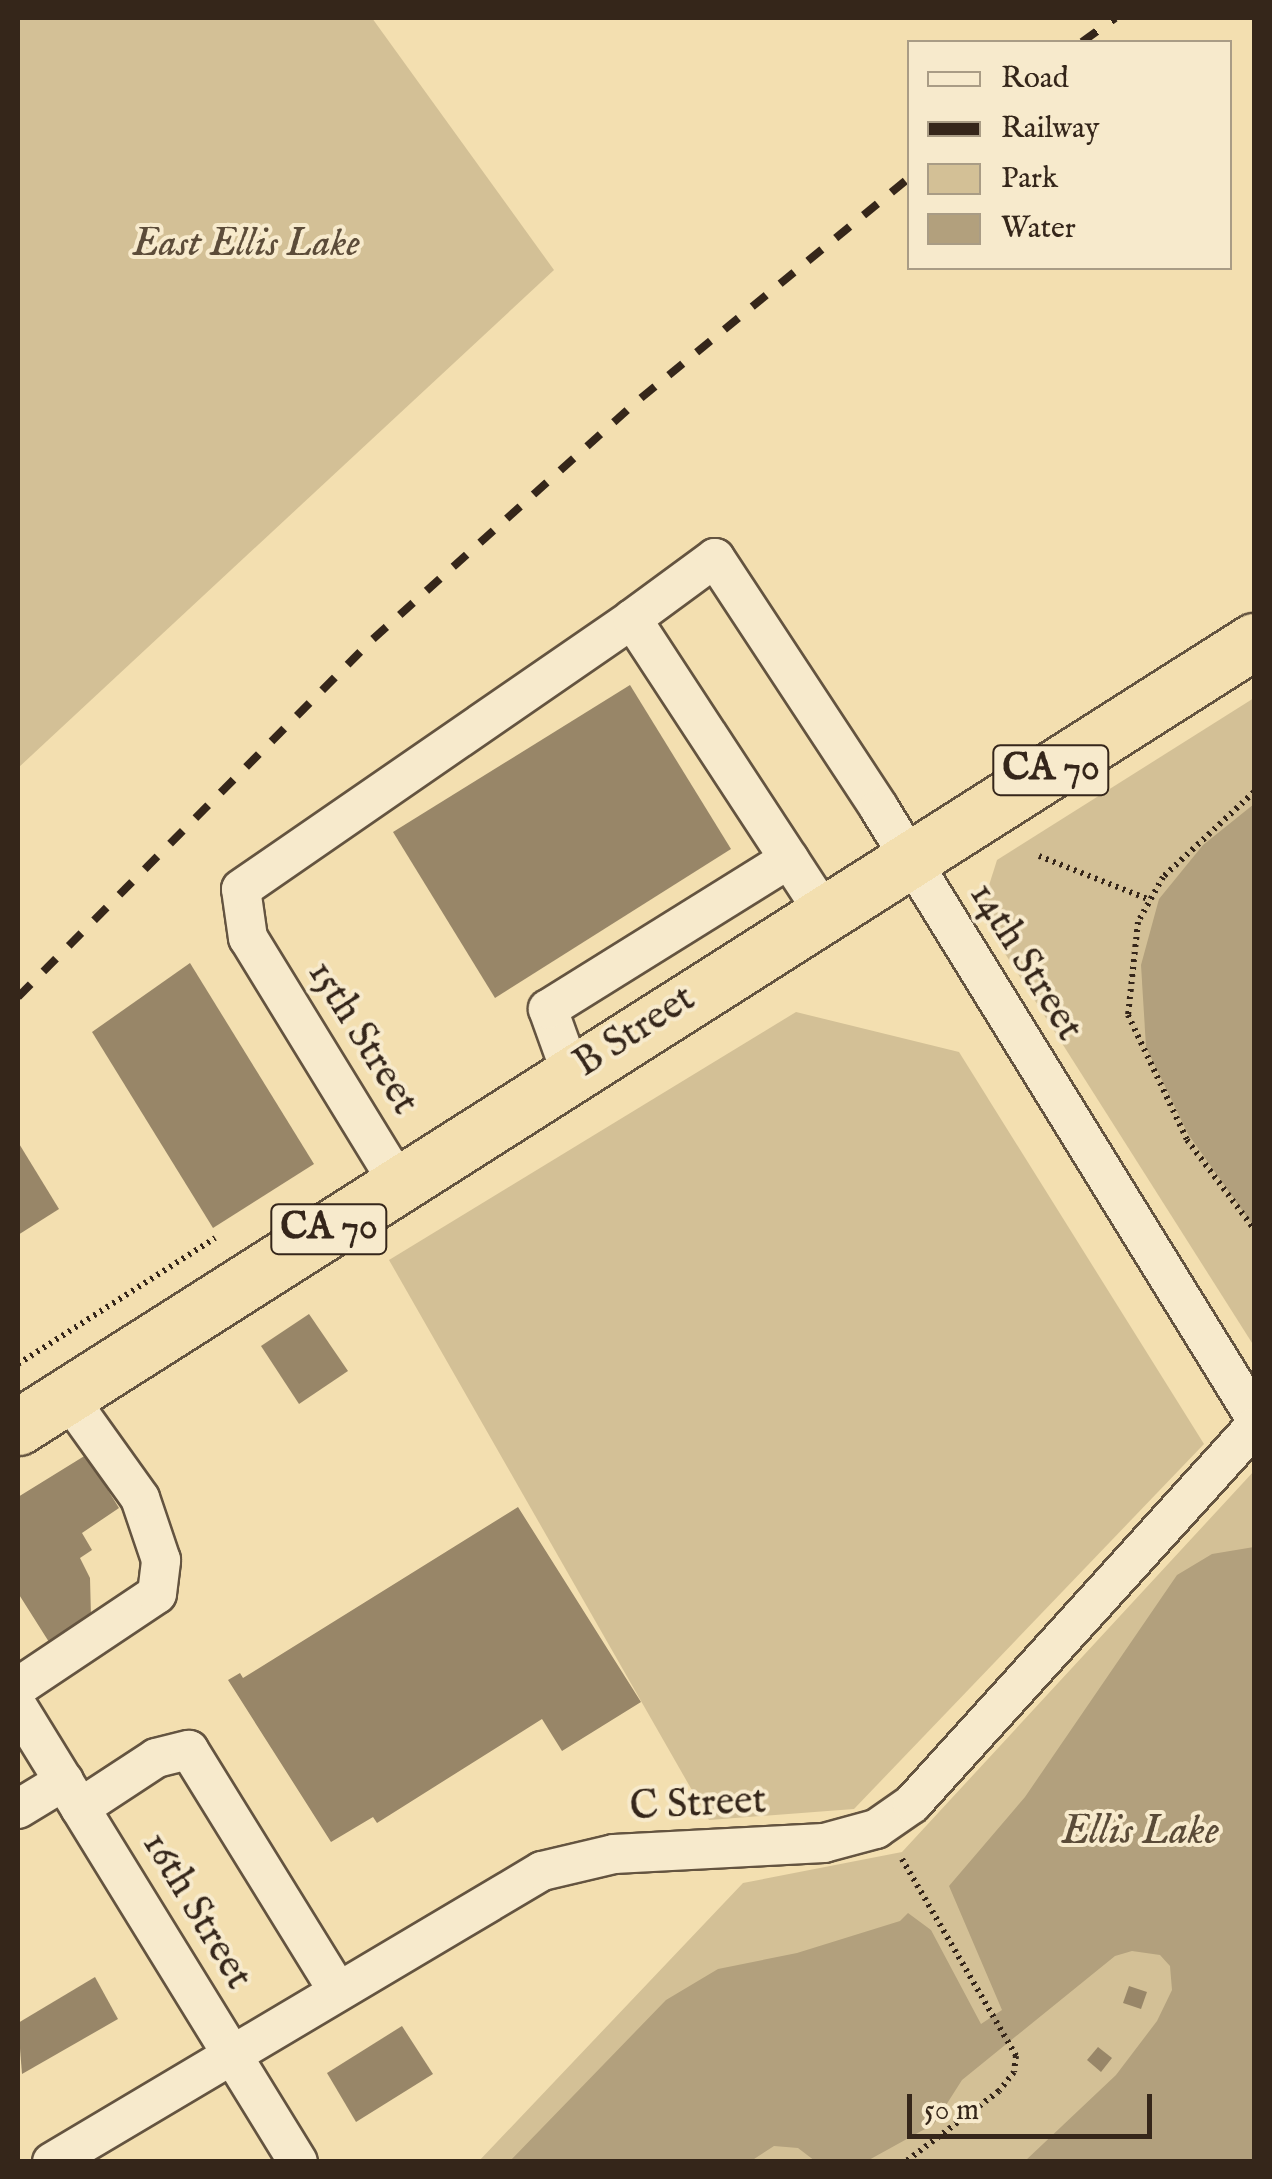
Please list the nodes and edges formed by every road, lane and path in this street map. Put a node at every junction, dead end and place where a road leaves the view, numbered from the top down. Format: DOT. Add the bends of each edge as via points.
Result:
graph roads {
  1 [pos="632,620"];
  2 [pos="1254,640"];
  3 [pos="1254,792"];
  4 [pos="1038,856"];
  5 [pos="789,858"];
  6 [pos="909,859"];
  7 [pos="1150,900"];
  8 [pos="823,911"];
  9 [pos="571,1074"];
  10 [pos="399,1184"];
  11 [pos="1254,1229"];
  12 [pos="216,1238"];
  13 [pos="18,1364"];
  14 [pos="67,1396"];
  15 [pos="1254,1416"];
  16 [pos="18,1427"];
  17 [pos="1254,1428"];
  18 [pos="18,1687"];
  19 [pos="18,1707"];
  20 [pos="72,1794"];
  21 [pos="18,1809"];
  22 [pos="902,1860"];
  23 [pos="338,1990"];
  24 [pos="231,2052"];
  25 [pos="52,2162"];
  26 [pos="298,2162"];
  27 [pos="905,2162"];
  1 -- 5 [label="street"];
  1 -- 6 [label="street, 14th Street" via="716,558"];
  1 -- 10 [label="street, 15th Street" via="241,888 248,938"];
  2 -- 6 [label="highway, B Street / CA 70"];
  3 -- 7 [label="path" via="1163,877"];
  4 -- 7 [label="path"];
  5 -- 8 [label="street"];
  5 -- 9 [label="street" via="548,1009"];
  6 -- 8 [label="highway, B Street / CA 70"];
  6 -- 15 [label="street, 14th Street"];
  7 -- 11 [label="path" via="1129,968 1128,1015 1188,1140"];
  8 -- 9 [label="highway, B Street / CA 70"];
  9 -- 10 [label="highway, B Street / CA 70"];
  10 -- 14 [label="highway, B Street / CA 70"];
  12 -- 13 [label="path"];
  14 -- 16 [label="highway, B Street / CA 70"];
  14 -- 18 [label="street" via="140,1498 161,1560 157,1594"];
  17 -- 23 [label="street, C Street" via="912,1804 876,1829 824,1843 614,1854 542,1871"];
  19 -- 20 [label="street, 16th Street"];
  20 -- 21 [label="street"];
  20 -- 23 [label="street" via="189,1750"];
  20 -- 24 [label="street, 16th Street"];
  22 -- 27 [label="path" via="1012,2046 1014,2072 999,2091"];
  23 -- 24 [label="street, C Street"];
  24 -- 25 [label="street, C Street"];
  24 -- 26 [label="street, 16th Street"];
}
